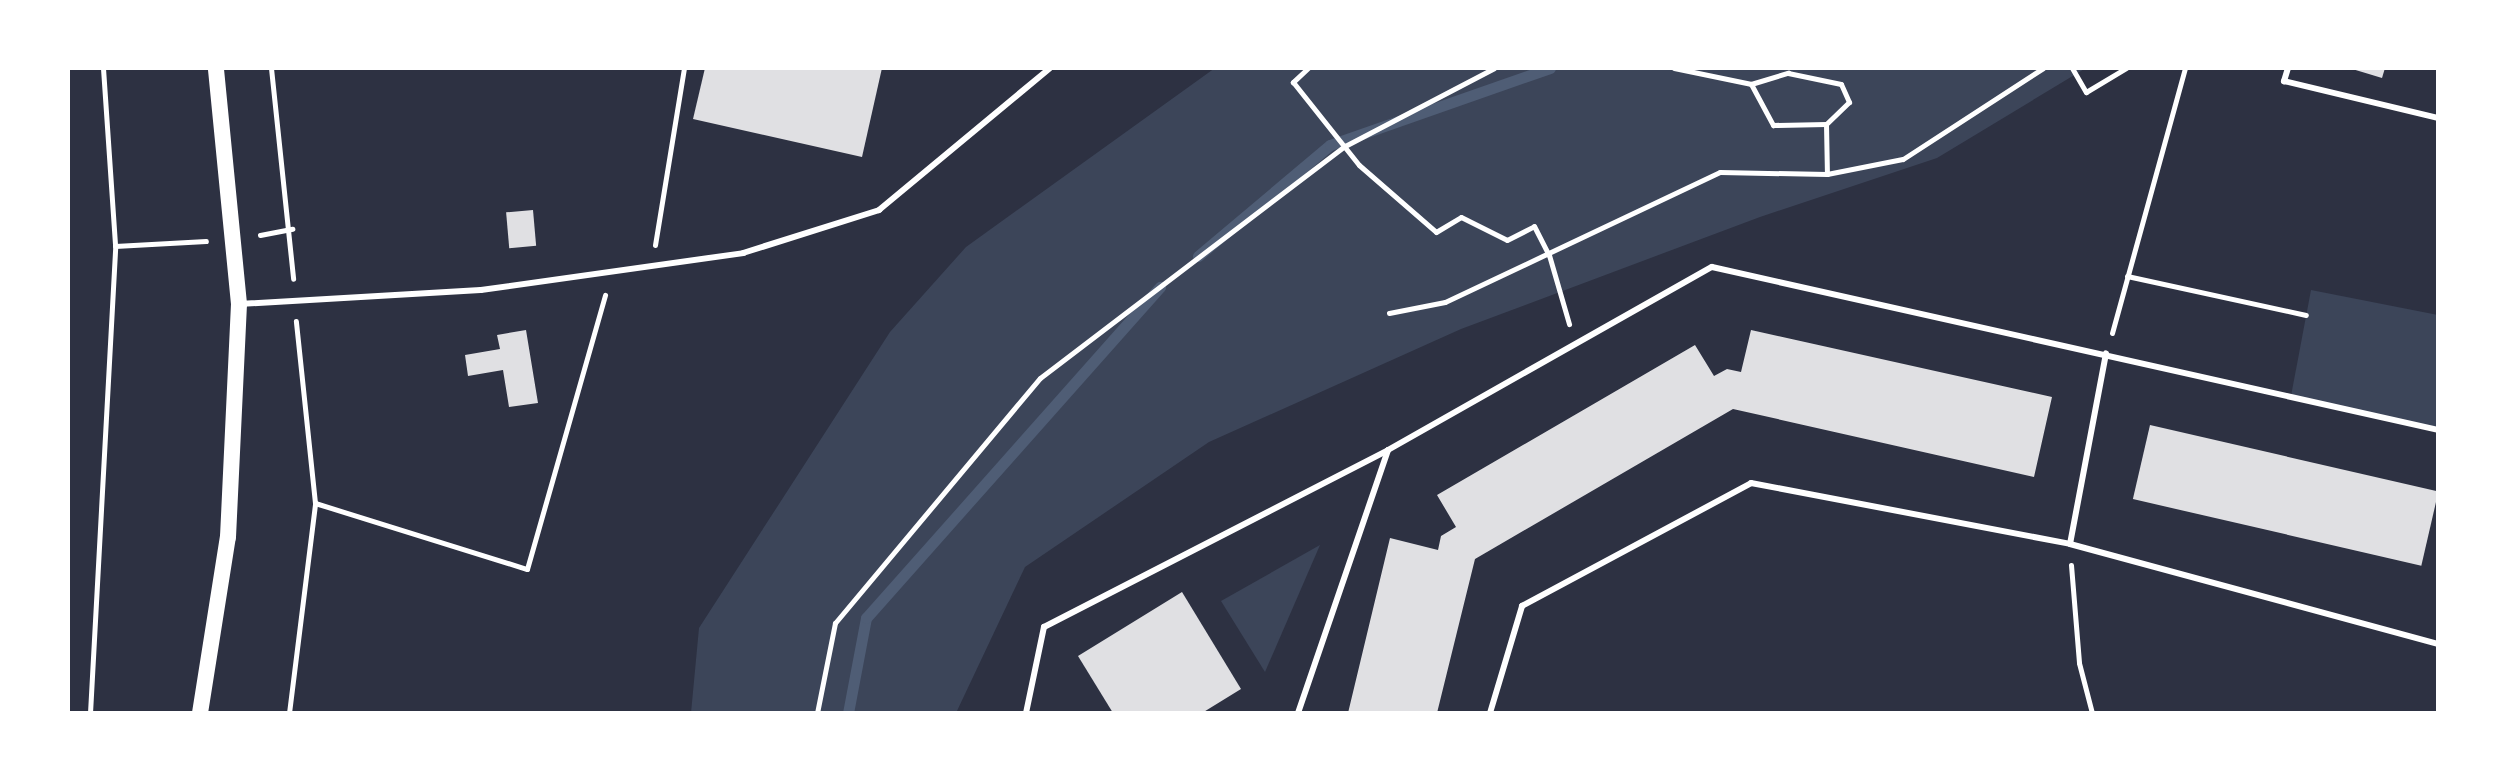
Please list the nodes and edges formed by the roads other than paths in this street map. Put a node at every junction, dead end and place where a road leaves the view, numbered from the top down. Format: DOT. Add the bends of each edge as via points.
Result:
graph roads {
  1 [pos="216,68"];
  2 [pos="1050,68"];
  3 [pos="2288,68"];
  4 [pos="2438,118"];
  5 [pos="239,304"];
  6 [pos="2106,353"];
  7 [pos="2438,430"];
  8 [pos="1388,450"];
  9 [pos="2070,544"];
  10 [pos="2438,644"];
  11 [pos="200,713"];
  12 [pos="1026,713"];
  13 [pos="1298,713"];
  14 [pos="1490,713"];
  1 -- 5 [label="main road"];
  2 -- 5 [label="lane" via="879,210 743,253 481,290"];
  3 -- 4 [label="lane" via="2284,81"];
  5 -- 11 [label="main road" via="228,537"];
  6 -- 7 [label="lane"];
  6 -- 8 [label="lane" via="1712,267"];
  6 -- 9 [label="lane"];
  8 -- 12 [label="lane" via="1044,627"];
  8 -- 13 [label="lane"];
  9 -- 10 [label="lane"];
  9 -- 14 [label="lane" via="1751,483 1522,606"];
}
